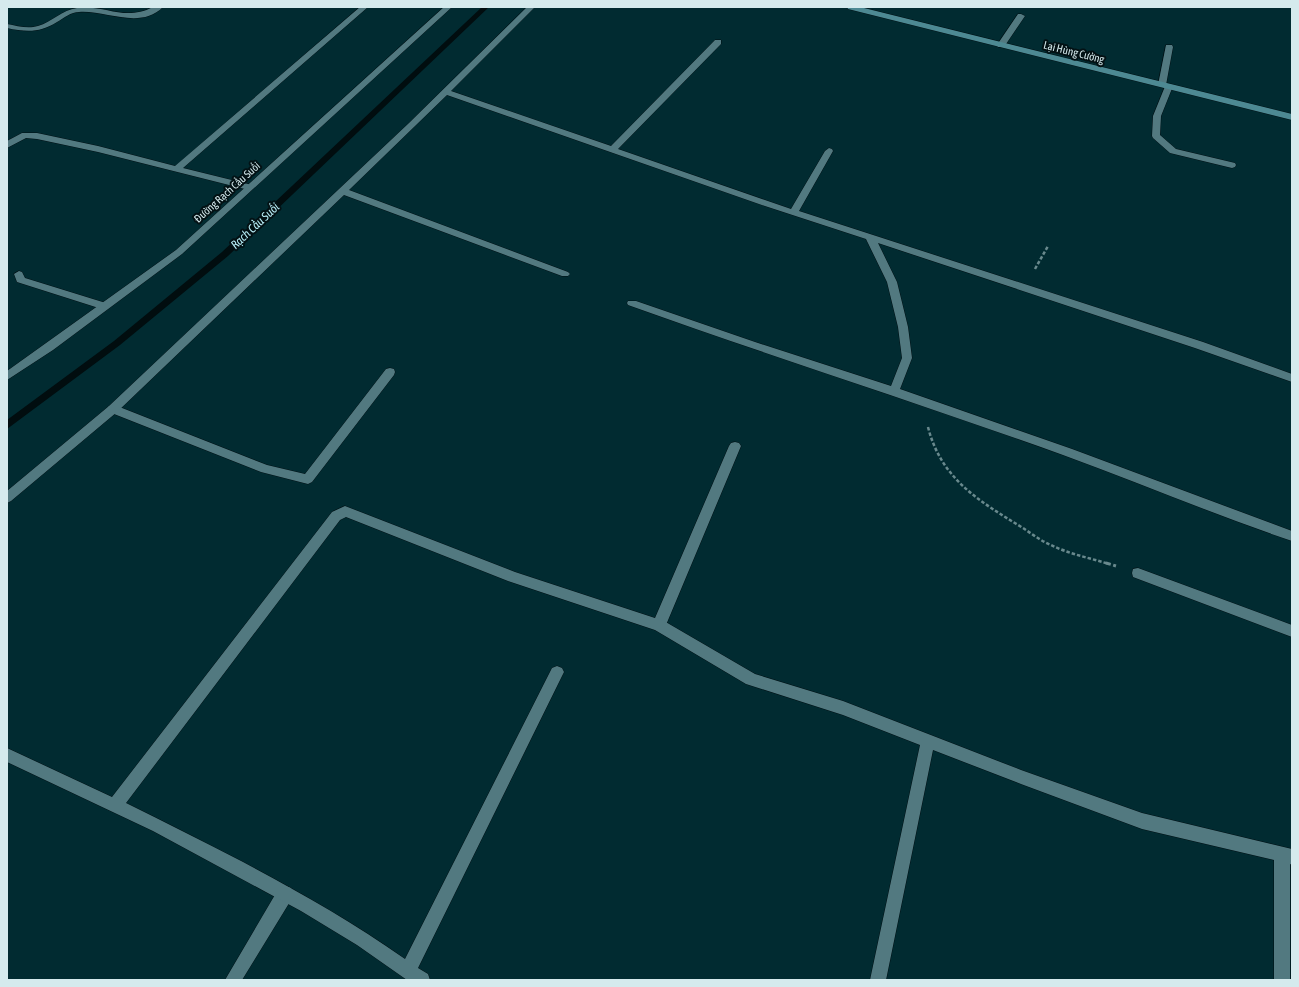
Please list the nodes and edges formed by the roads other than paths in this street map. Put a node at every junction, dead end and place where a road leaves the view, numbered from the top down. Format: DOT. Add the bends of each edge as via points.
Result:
graph roads {
  1 [pos="159,7"];
  2 [pos="364,7"];
  3 [pos="448,7"];
  4 [pos="531,7"];
  5 [pos="851,7"];
  6 [pos="1021,16"];
  7 [pos="7,26"];
  8 [pos="718,42"];
  9 [pos="1001,45"];
  10 [pos="1169,47"];
  11 [pos="1166,86"];
  12 [pos="447,92"];
  13 [pos="1292,116"];
  14 [pos="7,145"];
  15 [pos="613,149"];
  16 [pos="830,150"];
  17 [pos="1232,165"];
  18 [pos="177,168"];
  19 [pos="249,187"];
  20 [pos="343,191"];
  21 [pos="794,212"];
  22 [pos="870,237"];
  23 [pos="18,274"];
  24 [pos="565,274"];
  25 [pos="632,303"];
  26 [pos="105,306"];
  27 [pos="390,372"];
  28 [pos="7,376"];
  29 [pos="1292,378"];
  30 [pos="894,391"];
  31 [pos="113,409"];
  32 [pos="735,446"];
  33 [pos="7,498"];
  34 [pos="1292,536"];
  35 [pos="1138,573"];
  36 [pos="659,625"];
  37 [pos="1292,631"];
  38 [pos="557,672"];
  39 [pos="928,741"];
  40 [pos="7,755"];
  41 [pos="114,806"];
  42 [pos="1287,856"];
  43 [pos="285,894"];
  44 [pos="408,971"];
  45 [pos="233,980"];
  46 [pos="422,980"];
  47 [pos="878,980"];
  48 [pos="1282,980"];
  1 -- 7 [label="street" via="139,16 77,10 62,15 43,28"];
  2 -- 18 [label="street"];
  3 -- 19 [label="street, Đường Rạch Cầu Suối"];
  4 -- 12 [label="street"];
  5 -- 9 [label="street, Lại Hùng Cường"];
  6 -- 9 [label="street"];
  8 -- 15 [label="street"];
  9 -- 11 [label="street, Lại Hùng Cường"];
  10 -- 11 [label="street"];
  11 -- 13 [label="street, Lại Hùng Cường"];
  11 -- 17 [label="street" via="1157,116 1156,136 1173,151"];
  12 -- 15 [label="street"];
  12 -- 20 [label="street"];
  14 -- 18 [label="street" via="25,135 37,136"];
  15 -- 21 [label="street"];
  16 -- 21 [label="street"];
  18 -- 19 [label="street"];
  19 -- 26 [label="street, Đường Rạch Cầu Suối" via="179,252"];
  20 -- 24 [label="street"];
  20 -- 31 [label="street"];
  21 -- 22 [label="street"];
  22 -- 29 [label="street"];
  22 -- 30 [label="street" via="892,282 903,327 907,358"];
  23 -- 26 [label="street" via="21,280"];
  25 -- 30 [label="street"];
  26 -- 28 [label="street, Đường Rạch Cầu Suối"];
  27 -- 31 [label="street" via="308,479 265,469"];
  30 -- 34 [label="street" via="1068,452"];
  31 -- 33 [label="street"];
  32 -- 36 [label="street"];
  35 -- 37 [label="street"];
  36 -- 39 [label="street" via="751,679 842,708"];
  36 -- 41 [label="street" via="514,577 351,512 342,512 336,516"];
  38 -- 44 [label="street"];
  39 -- 42 [label="street" via="1142,821"];
  39 -- 47 [label="street"];
  40 -- 41 [label="street"];
  41 -- 43 [label="street" via="158,826"];
  42 -- 48 [label="street"];
  43 -- 44 [label="street" via="363,939"];
  43 -- 45 [label="street"];
  44 -- 46 [label="street"];
}
